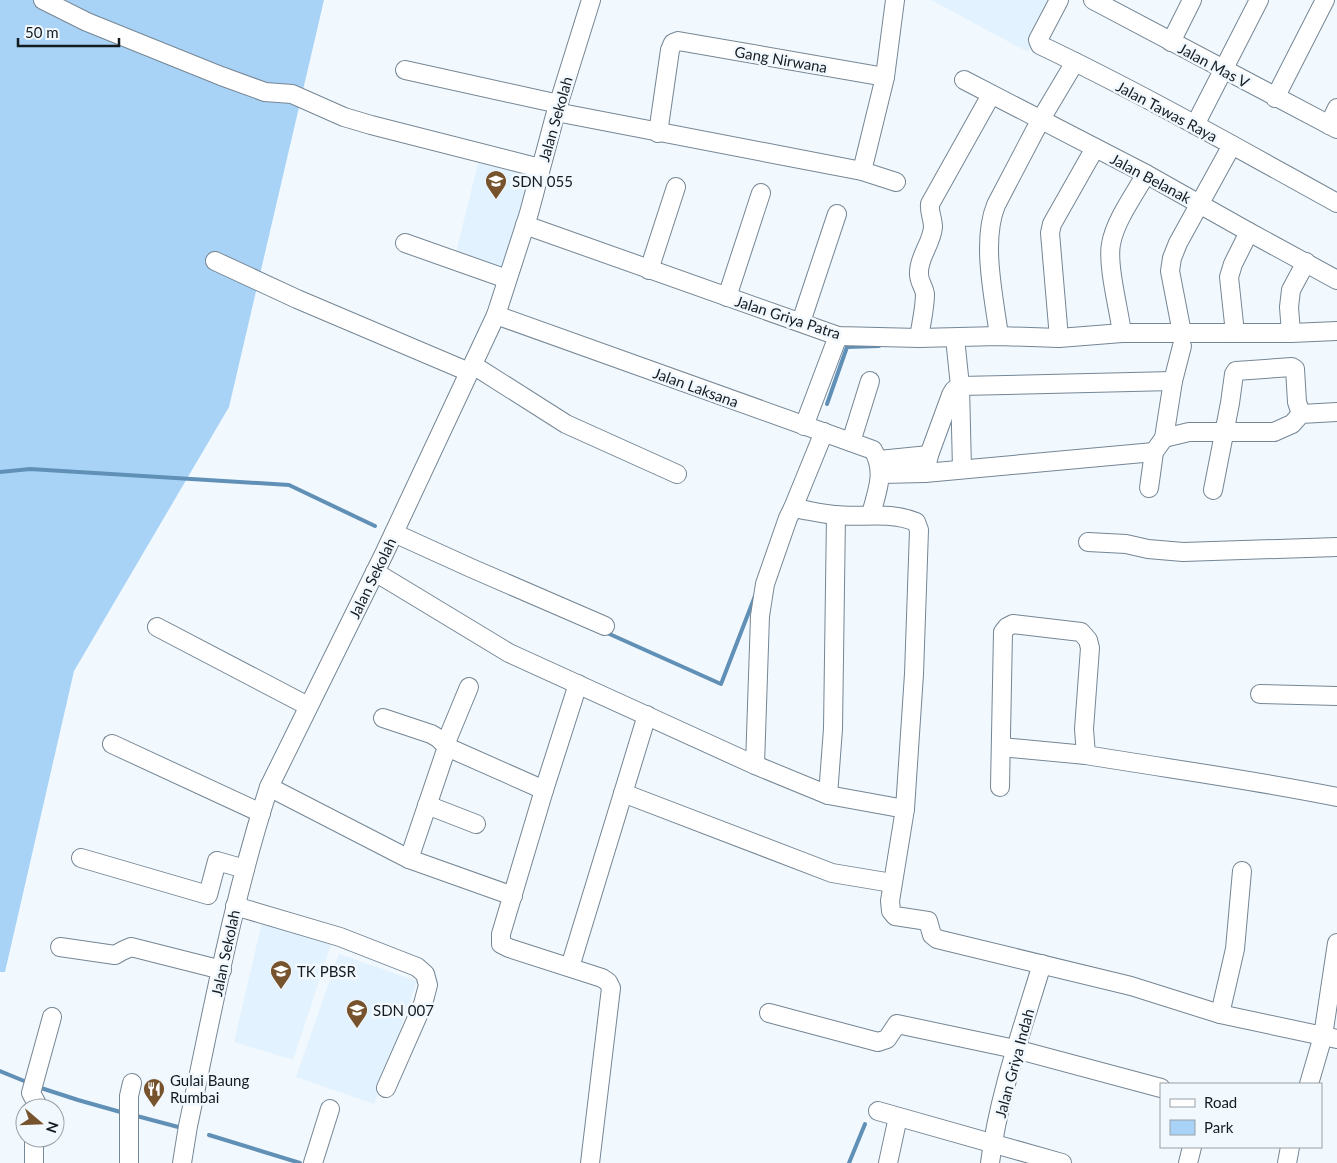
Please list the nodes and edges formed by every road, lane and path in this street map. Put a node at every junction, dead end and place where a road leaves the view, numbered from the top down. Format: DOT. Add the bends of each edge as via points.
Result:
graph roads {
  1 [pos="42,0"];
  2 [pos="591,0"];
  3 [pos="895,0"];
  4 [pos="1058,0"];
  5 [pos="1092,0"];
  6 [pos="1192,0"];
  7 [pos="1259,0"];
  8 [pos="1325,0"];
  9 [pos="1120,7"];
  10 [pos="1171,42"];
  11 [pos="1075,62"];
  12 [pos="405,70"];
  13 [pos="1224,70"];
  14 [pos="885,77"];
  15 [pos="964,80"];
  16 [pos="991,95"];
  17 [pos="1276,98"];
  18 [pos="557,108"];
  19 [pos="1337,108"];
  20 [pos="1041,119"];
  21 [pos="1195,125"];
  22 [pos="1333,127"];
  23 [pos="658,133"];
  24 [pos="1232,145"];
  25 [pos="1094,148"];
  26 [pos="540,168"];
  27 [pos="862,171"];
  28 [pos="1146,174"];
  29 [pos="896,182"];
  30 [pos="676,187"];
  31 [pos="761,193"];
  32 [pos="1337,203"];
  33 [pos="1199,204"];
  34 [pos="837,214"];
  35 [pos="525,225"];
  36 [pos="1249,232"];
  37 [pos="405,243"];
  38 [pos="215,261"];
  39 [pos="1306,262"];
  40 [pos="649,270"];
  41 [pos="507,279"];
  42 [pos="1337,280"];
  43 [pos="726,297"];
  44 [pos="496,315"];
  45 [pos="801,322"];
  46 [pos="1337,331"];
  47 [pos="1122,333"];
  48 [pos="1235,333"];
  49 [pos="1290,333"];
  50 [pos="838,336"];
  51 [pos="999,336"];
  52 [pos="919,338"];
  53 [pos="1058,338"];
  54 [pos="1182,339"];
  55 [pos="955,342"];
  56 [pos="471,369"];
  57 [pos="870,381"];
  58 [pos="1174,381"];
  59 [pos="960,386"];
  60 [pos="1337,412"];
  61 [pos="1301,414"];
  62 [pos="804,426"];
  63 [pos="824,432"];
  64 [pos="1225,432"];
  65 [pos="1164,438"];
  66 [pos="852,442"];
  67 [pos="1154,452"];
  68 [pos="929,455"];
  69 [pos="880,467"];
  70 [pos="962,469"];
  71 [pos="925,473"];
  72 [pos="677,474"];
  73 [pos="1150,488"];
  74 [pos="1213,490"];
  75 [pos="793,508"];
  76 [pos="872,514"];
  77 [pos="836,515"];
  78 [pos="393,534"];
  79 [pos="1088,542"];
  80 [pos="1337,547"];
  81 [pos="375,572"];
  82 [pos="605,626"];
  83 [pos="157,628"];
  84 [pos="578,684"];
  85 [pos="469,687"];
  86 [pos="1260,694"];
  87 [pos="1337,696"];
  88 [pos="308,706"];
  89 [pos="647,715"];
  90 [pos="383,718"];
  91 [pos="112,744"];
  92 [pos="446,746"];
  93 [pos="1001,747"];
  94 [pos="1086,755"];
  95 [pos="755,766"];
  96 [pos="269,787"];
  97 [pos="1000,787"];
  98 [pos="544,790"];
  99 [pos="623,792"];
  100 [pos="828,795"];
  101 [pos="1337,797"];
  102 [pos="427,805"];
  103 [pos="905,809"];
  104 [pos="261,813"];
  105 [pos="476,824"];
  106 [pos="81,858"];
  107 [pos="409,858"];
  108 [pos="245,869"];
  109 [pos="1242,871"];
  110 [pos="892,883"];
  111 [pos="513,896"];
  112 [pos="235,906"];
  113 [pos="1337,943"];
  114 [pos="60,947"];
  115 [pos="1042,964"];
  116 [pos="570,967"];
  117 [pos="222,970"];
  118 [pos="770,1013"];
  119 [pos="1220,1014"];
  120 [pos="52,1017"];
  121 [pos="1330,1037"];
  122 [pos="1015,1049"];
  123 [pos="1309,1083"];
  124 [pos="132,1084"];
  125 [pos="386,1088"];
  126 [pos="1160,1088"];
  127 [pos="34,1093"];
  128 [pos="330,1109"];
  129 [pos="878,1111"];
  130 [pos="898,1117"];
  131 [pos="992,1145"];
  132 [pos="34,1148"];
  133 [pos="1192,1148"];
  134 [pos="1290,1148"];
  135 [pos="313,1162"];
  136 [pos="34,1163"];
  137 [pos="129,1163"];
  138 [pos="182,1163"];
  139 [pos="590,1163"];
  140 [pos="888,1163"];
  141 [pos="990,1163"];
  142 [pos="1062,1163"];
  143 [pos="1188,1163"];
  144 [pos="1287,1163"];
  1 -- 26 [label="street" via="87,22 265,92 292,94 371,125"];
  2 -- 18 [label="street, Jalan Sekolah"];
  3 -- 14 [label="street"];
  4 -- 11 [label="street, Jalan Tawas Raya" via="1038,43"];
  5 -- 9 [label="street, Jalan Mas V"];
  6 -- 10 [label="street"];
  7 -- 13 [label="street"];
  8 -- 17 [label="street"];
  9 -- 10 [label="street, Jalan Mas V"];
  10 -- 13 [label="street, Jalan Mas V"];
  11 -- 20 [label="street"];
  11 -- 21 [label="street, Jalan Tawas Raya"];
  12 -- 18 [label="street"];
  13 -- 17 [label="street, Jalan Mas V"];
  13 -- 21 [label="street"];
  14 -- 23 [label="street, Gang Nirwana" via="678,41 670,50"];
  14 -- 27 [label="street"];
  15 -- 16 [label="street, Jalan Belanak"];
  16 -- 20 [label="street, Jalan Belanak"];
  16 -- 52 [label="street" via="930,204 933,226 919,272 925,296"];
  17 -- 22 [label="street, Jalan Mas V"];
  18 -- 23 [label="street"];
  18 -- 26 [label="street, Jalan Sekolah"];
  19 -- 22 [label="street"];
  20 -- 25 [label="street, Jalan Belanak"];
  20 -- 51 [label="street" via="991,218 990,262"];
  21 -- 24 [label="street, Jalan Tawas Raya"];
  23 -- 27 [label="street"];
  24 -- 32 [label="street, Jalan Tawas Raya"];
  24 -- 33 [label="street"];
  25 -- 28 [label="street, Jalan Belanak"];
  25 -- 53 [label="street" via="1050,233"];
  26 -- 35 [label="street, Jalan Sekolah"];
  27 -- 29 [label="street"];
  28 -- 33 [label="street, Jalan Belanak"];
  28 -- 47 [label="street" via="1115,231 1111,245 1110,258"];
  30 -- 40 [label="street"];
  31 -- 43 [label="street"];
  33 -- 36 [label="street, Jalan Belanak"];
  33 -- 54 [label="street" via="1178,243 1170,271"];
  34 -- 45 [label="street"];
  35 -- 40 [label="street, Jalan Griya Patra"];
  35 -- 41 [label="street, Jalan Sekolah"];
  36 -- 39 [label="street, Jalan Belanak"];
  36 -- 48 [label="street" via="1228,277"];
  37 -- 41 [label="street"];
  38 -- 56 [label="street" via="377,334"];
  39 -- 42 [label="street, Jalan Belanak"];
  39 -- 49 [label="street" via="1291,290"];
  40 -- 43 [label="street, Jalan Griya Patra"];
  41 -- 44 [label="street, Jalan Sekolah"];
  43 -- 45 [label="street, Jalan Griya Patra"];
  44 -- 56 [label="street, Jalan Sekolah"];
  44 -- 62 [label="street, Jalan Laksana"];
  45 -- 50 [label="street, Jalan Griya Patra"];
  46 -- 49 [label="street, Jalan Griya Patra"];
  47 -- 53 [label="street, Jalan Griya Patra"];
  47 -- 54 [label="street, Jalan Griya Patra"];
  48 -- 49 [label="street, Jalan Griya Patra"];
  48 -- 54 [label="street, Jalan Griya Patra"];
  50 -- 52 [label="street, Jalan Griya Patra"];
  50 -- 62 [label="street"];
  51 -- 53 [label="street, Jalan Griya Patra"];
  51 -- 55 [label="street, Jalan Griya Patra"];
  52 -- 55 [label="street, Jalan Griya Patra"];
  54 -- 58 [label="street"];
  55 -- 59 [label="street"];
  56 -- 72 [label="street" via="566,424"];
  56 -- 78 [label="street, Jalan Sekolah"];
  57 -- 66 [label="street"];
  58 -- 59 [label="street"];
  58 -- 65 [label="street"];
  59 -- 68 [label="street" via="951,395"];
  59 -- 70 [label="street"];
  60 -- 61 [label="street"];
  61 -- 64 [label="street" via="1292,424 1274,432"];
  61 -- 64 [label="street" via="1295,369 1292,367 1236,371"];
  62 -- 63 [label="street, Jalan Laksana"];
  63 -- 66 [label="street, Jalan Laksana"];
  63 -- 75 [label="street"];
  64 -- 65 [label="street" via="1189,432"];
  64 -- 74 [label="street"];
  65 -- 67 [label="street"];
  66 -- 69 [label="street, Jalan Laksana" via="873,450"];
  67 -- 70 [label="street"];
  67 -- 73 [label="street"];
  68 -- 69 [label="street"];
  68 -- 71 [label="street"];
  69 -- 71 [label="street"];
  69 -- 76 [label="street"];
  70 -- 71 [label="street"];
  75 -- 77 [label="street"];
  75 -- 95 [label="street" via="766,584 760,616"];
  76 -- 77 [label="street"];
  76 -- 103 [label="street" via="908,518 916,522 919,530"];
  77 -- 100 [label="street" via="833,729"];
  78 -- 81 [label="street, Jalan Sekolah"];
  78 -- 82 [label="street"];
  79 -- 80 [label="street" via="1183,552"];
  81 -- 84 [label="street" via="509,653"];
  81 -- 88 [label="street, Jalan Sekolah"];
  83 -- 88 [label="street"];
  84 -- 89 [label="street"];
  84 -- 98 [label="street"];
  85 -- 92 [label="street"];
  86 -- 87 [label="street"];
  88 -- 96 [label="street, Jalan Sekolah"];
  89 -- 95 [label="street"];
  89 -- 99 [label="street"];
  90 -- 92 [label="street" via="431,734"];
  91 -- 104 [label="street"];
  92 -- 98 [label="street"];
  92 -- 102 [label="street"];
  93 -- 94 [label="street"];
  93 -- 94 [label="street" via="1003,632 1013,624 1081,632 1088,640"];
  93 -- 97 [label="street"];
  94 -- 101 [label="street"];
  95 -- 100 [label="street"];
  96 -- 104 [label="street, Jalan Sekolah"];
  96 -- 107 [label="street"];
  98 -- 111 [label="street"];
  99 -- 110 [label="street" via="832,873"];
  99 -- 116 [label="street"];
  100 -- 103 [label="street"];
  102 -- 105 [label="street"];
  102 -- 107 [label="street"];
  103 -- 110 [label="street"];
  104 -- 108 [label="street, Jalan Sekolah"];
  106 -- 108 [label="street" via="208,895 217,861"];
  107 -- 111 [label="street"];
  108 -- 112 [label="street, Jalan Sekolah"];
  109 -- 119 [label="street" via="1235,949"];
  110 -- 115 [label="street" via="890,901 895,916 928,921 932,935 937,939"];
  111 -- 116 [label="street" via="501,944"];
  112 -- 117 [label="street, Jalan Sekolah"];
  112 -- 125 [label="street" via="340,937 417,966 426,974 428,985 423,1004"];
  113 -- 121 [label="street"];
  114 -- 117 [label="street" via="115,955 131,947"];
  115 -- 119 [label="street" via="1131,986"];
  115 -- 122 [label="street, Jalan Griya Indah"];
  116 -- 139 [label="street" via="602,978 611,988"];
  117 -- 138 [label="street, Jalan Sekolah"];
  118 -- 122 [label="street" via="878,1042 887,1039 897,1024"];
  119 -- 121 [label="street"];
  120 -- 127 [label="street"];
  121 -- 123 [label="street"];
  122 -- 126 [label="street"];
  122 -- 131 [label="street, Jalan Griya Indah"];
  124 -- 137 [label="street"];
  128 -- 135 [label="street"];
  129 -- 130 [label="street"];
  130 -- 131 [label="street"];
  130 -- 140 [label="street"];
  131 -- 141 [label="street, Jalan Griya Indah"];
  131 -- 142 [label="street"];
  132 -- 136 [label="street"];
  133 -- 143 [label="street"];
  134 -- 144 [label="street"];
}
